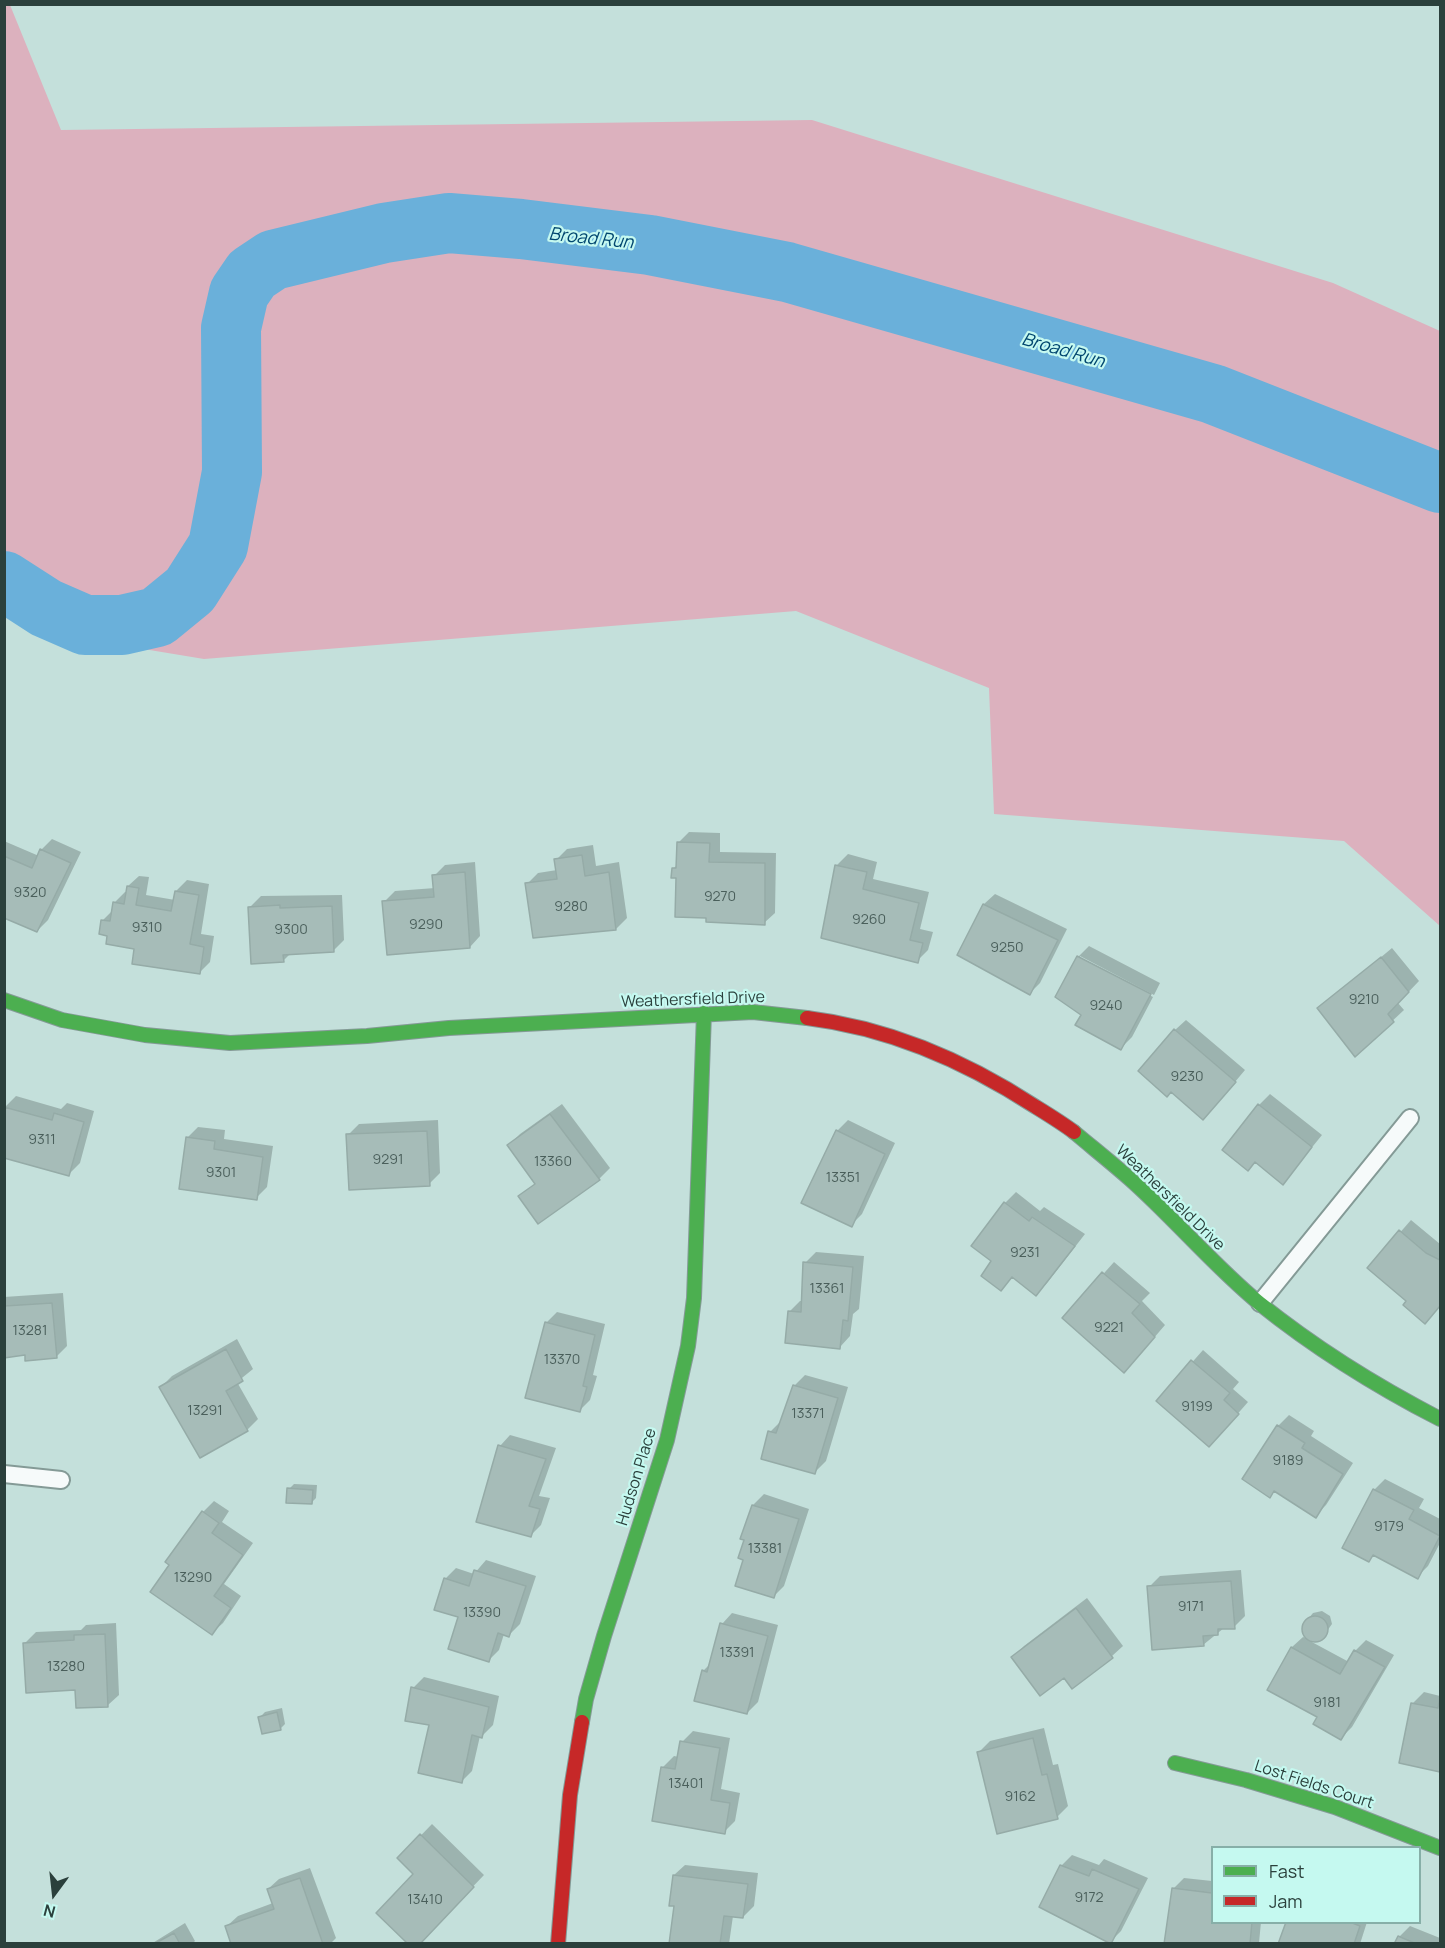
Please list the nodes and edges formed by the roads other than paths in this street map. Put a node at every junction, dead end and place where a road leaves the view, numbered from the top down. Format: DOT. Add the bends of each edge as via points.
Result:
graph roads {
  1 [pos="4,1000"];
  2 [pos="704,1013"];
  3 [pos="1410,1118"];
  4 [pos="1260,1303"];
  5 [pos="1440,1419"];
  6 [pos="4,1474"];
  7 [pos="61,1480"];
  8 [pos="1175,1763"];
  9 [pos="1440,1848"];
  10 [pos="558,1944"];
  1 -- 2 [label="street, Weathersfield Drive" via="62,1020 145,1035 230,1043"];
  2 -- 4 [label="street, Weathersfield Drive" via="753,1012 820,1020 885,1035 949,1058 1008,1089 1071,1130 1131,1180"];
  2 -- 10 [label="street, Hudson Place" via="694,1298 688,1346 667,1440 586,1699 570,1795"];
  3 -- 4 [label="lane"];
  4 -- 5 [label="street, Weathersfield Drive" via="1332,1356"];
  6 -- 7 [label="lane"];
  8 -- 9 [label="street, Lost Fields Court" via="1335,1807"];
}
